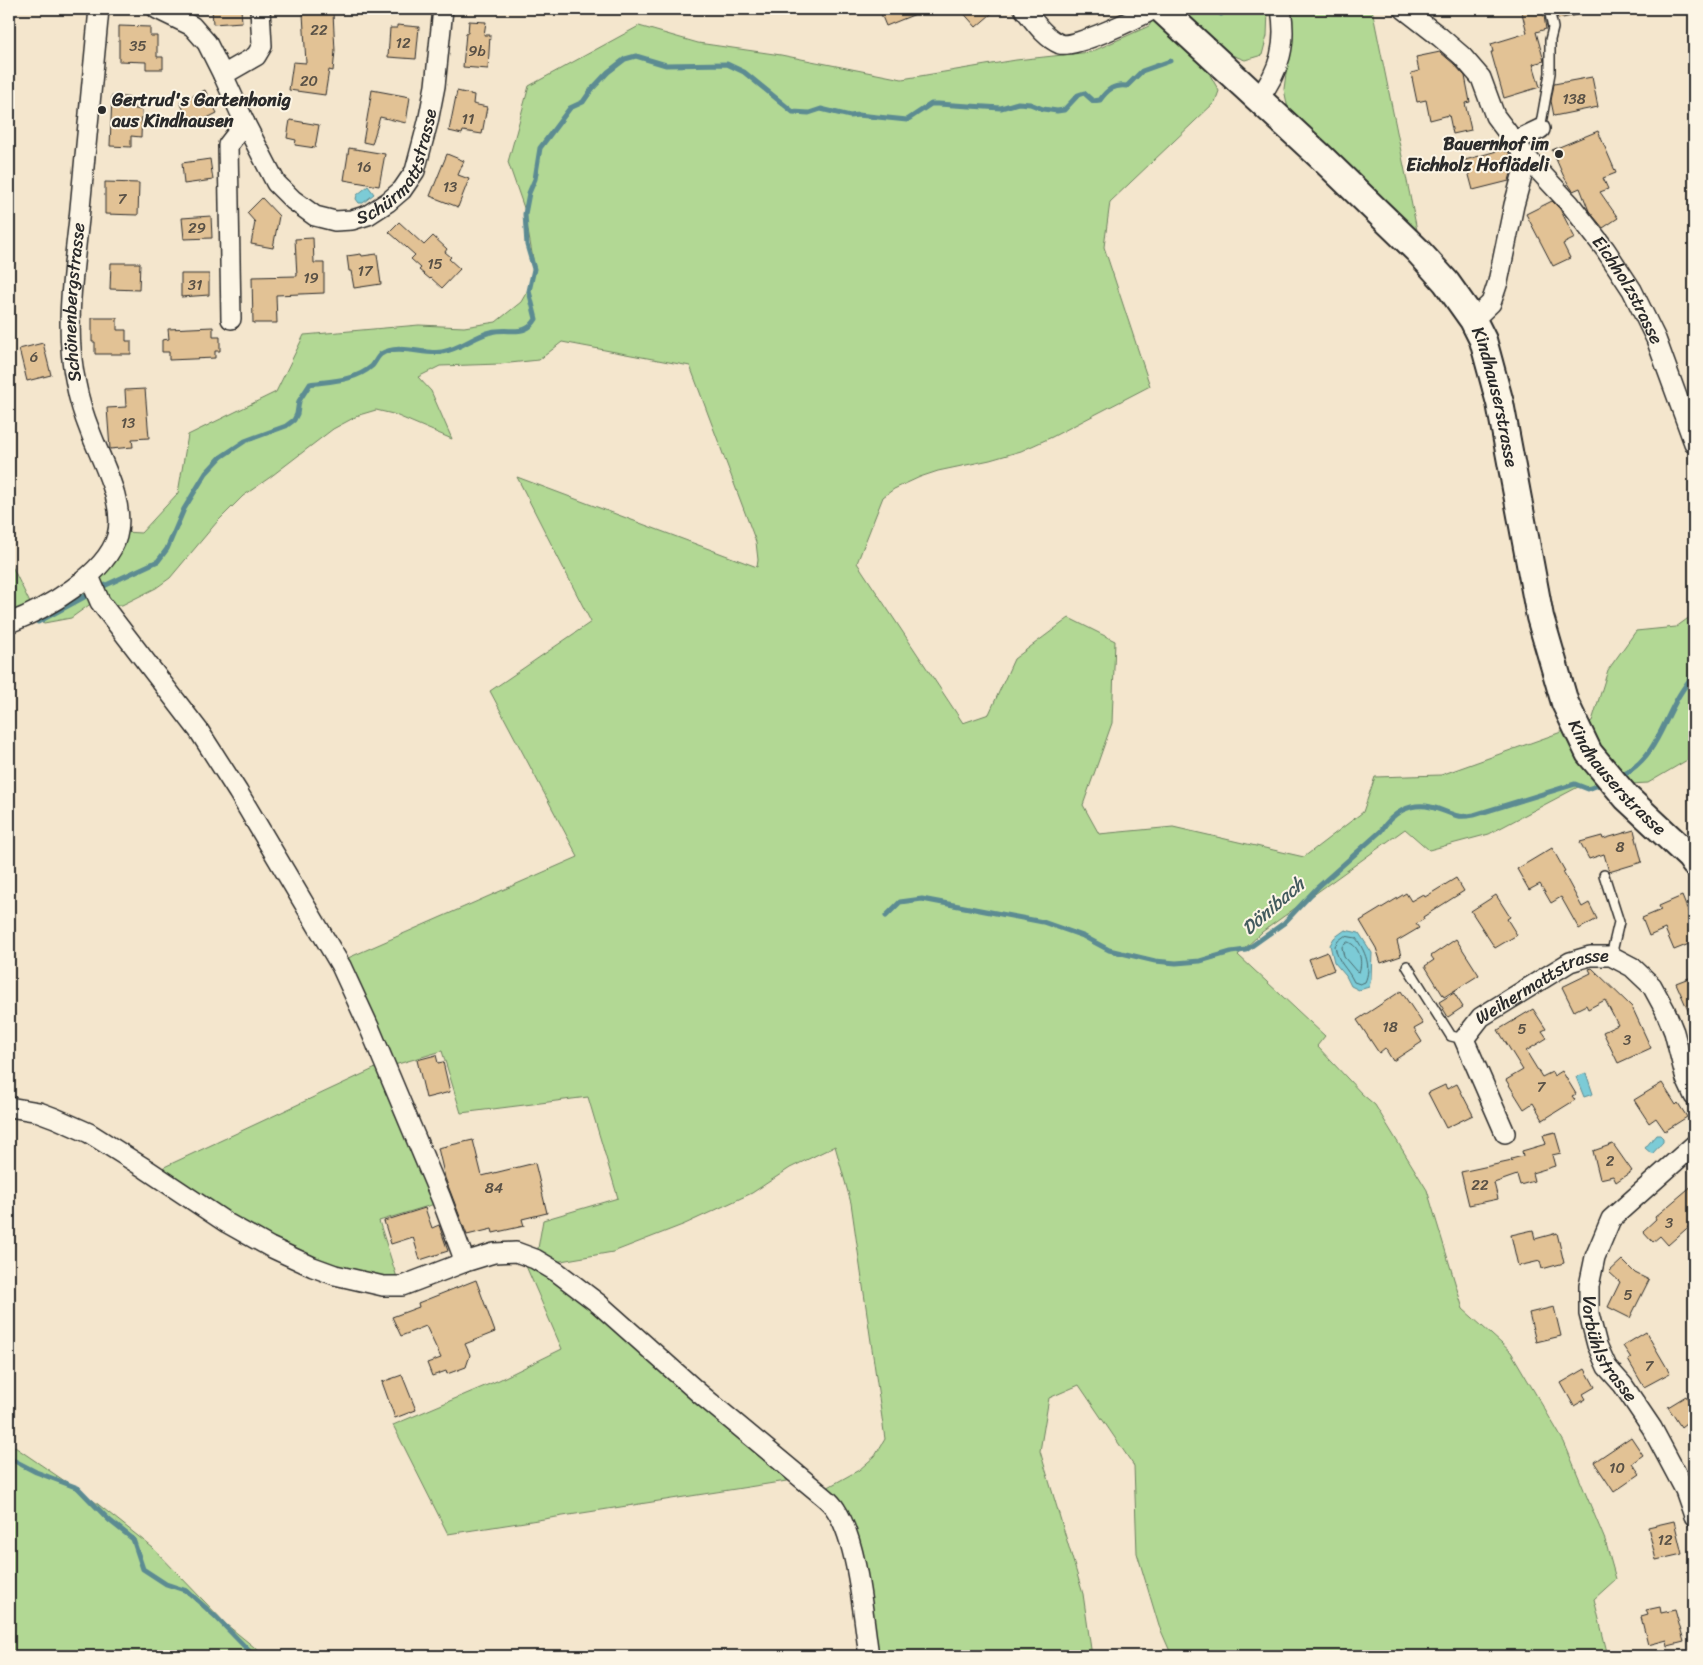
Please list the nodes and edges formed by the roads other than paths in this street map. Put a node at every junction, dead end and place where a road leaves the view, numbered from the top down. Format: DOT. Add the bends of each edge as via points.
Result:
graph roads {
  1 [pos="99,9"];
  2 [pos="157,9"];
  3 [pos="260,9"];
  4 [pos="443,9"];
  5 [pos="1024,9"];
  6 [pos="1154,9"];
  7 [pos="1161,9"];
  8 [pos="1281,9"];
  9 [pos="1404,9"];
  10 [pos="1549,9"];
  11 [pos="223,76"];
  12 [pos="1259,98"];
  13 [pos="245,123"];
  14 [pos="1540,129"];
  15 [pos="1514,141"];
  16 [pos="1527,158"];
  17 [pos="231,318"];
  18 [pos="1473,320"];
  19 [pos="1694,443"];
  20 [pos="90,576"];
  21 [pos="9,623"];
  22 [pos="1694,863"];
  23 [pos="1604,875"];
  24 [pos="1611,956"];
  25 [pos="1407,966"];
  26 [pos="1464,1039"];
  27 [pos="1694,1096"];
  28 [pos="9,1107"];
  29 [pos="1505,1133"];
  30 [pos="1694,1145"];
  31 [pos="465,1262"];
  32 [pos="1694,1516"];
  33 [pos="869,1656"];
  1 -- 20 [label="street, Schönenbergstrasse" via="72,284 70,342 82,411 117,501 118,535 103,562"];
  2 -- 11 [label="street, Schürmattstrasse" via="192,26 207,43"];
  3 -- 11 [label="street" via="262,46 256,56"];
  4 -- 13 [label="street, Schürmattstrasse" via="435,86 416,171 402,190 368,215 335,221 315,216 293,200 276,183"];
  5 -- 6 [label="street" via="1049,38 1062,45 1076,44"];
  7 -- 12 [label="street, Kindhauserstrasse"];
  8 -- 12 [label="street" via="1282,50 1272,78"];
  9 -- 15 [label="street, Eichholzstrasse" via="1462,56 1481,78 1495,116"];
  10 -- 14 [label="lane" via="1553,28 1550,73"];
  11 -- 13 [label="street, Schürmattstrasse"];
  12 -- 18 [label="street, Kindhauserstrasse" via="1417,250 1446,282"];
  13 -- 17 [label="street" via="228,145"];
  14 -- 15 [label="street"];
  15 -- 16 [label="street, Eichholzstrasse"];
  16 -- 18 [label="street" via="1498,282 1491,303"];
  16 -- 19 [label="street, Eichholzstrasse" via="1570,204 1632,290 1656,339"];
  18 -- 22 [label="street, Kindhauserstrasse" via="1483,340 1500,403 1540,617 1565,703 1589,753 1627,798"];
  20 -- 21 [label="street, Schönenbergstrasse" via="62,596"];
  20 -- 31 [label="street" via="100,602 188,716 238,792 341,966 441,1198"];
  23 -- 24 [label="lane" via="1619,922"];
  24 -- 26 [label="street, Weihermattstrasse" via="1590,956 1570,962 1481,1016"];
  24 -- 27 [label="street, Weihermattstrasse" via="1632,967 1652,986 1674,1032 1686,1079"];
  25 -- 26 [label="lane, Weihermattstrasse" via="1450,1036"];
  26 -- 29 [label="street, Weihermattstrasse"];
  28 -- 31 [label="street" via="39,1112 89,1133 227,1223 270,1247 335,1275 382,1286 402,1286"];
  30 -- 32 [label="street, Vorbühlstrasse" via="1611,1219 1595,1257 1589,1314 1607,1367 1652,1428"];
  31 -- 33 [label="street" via="488,1254 516,1252 557,1272 824,1496 841,1518 851,1546"];
}
